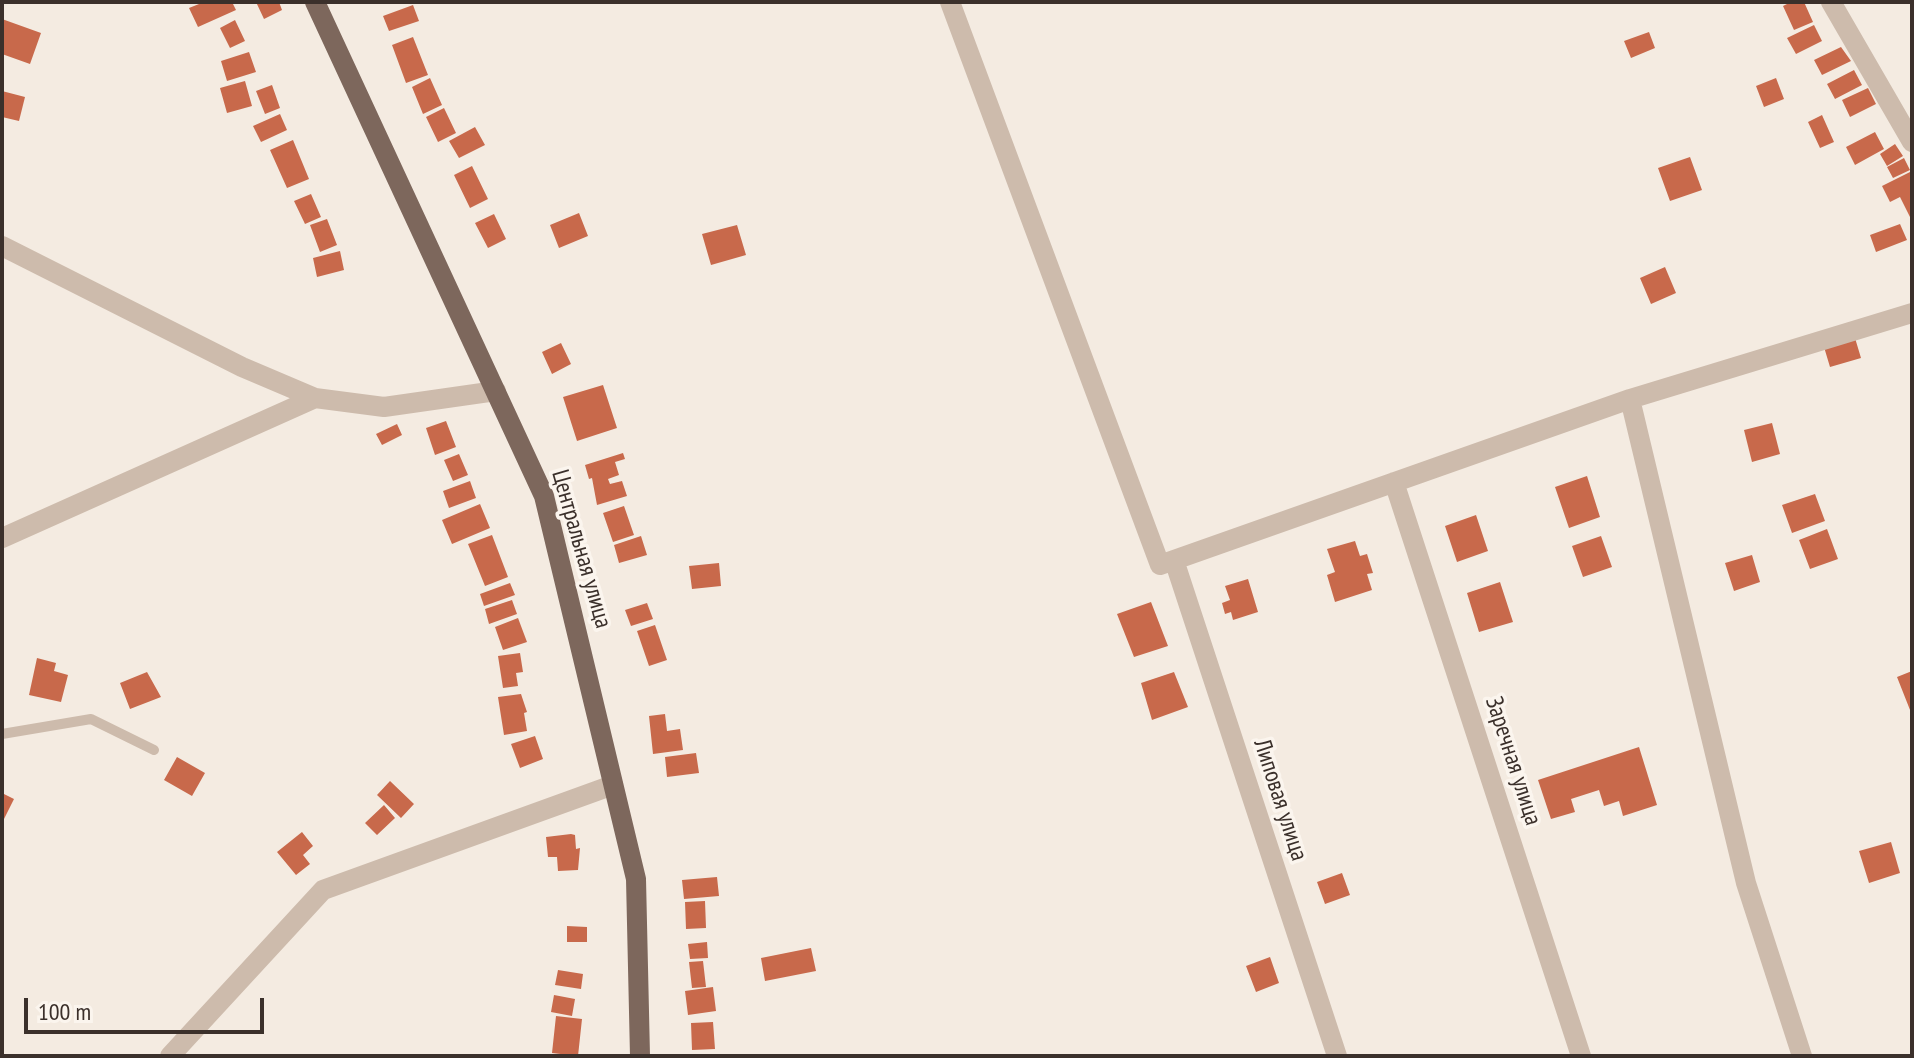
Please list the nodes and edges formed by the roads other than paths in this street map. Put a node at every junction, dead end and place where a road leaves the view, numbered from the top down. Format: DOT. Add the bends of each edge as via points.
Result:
graph roads {
  1 [pos="317,2"];
  2 [pos="950,2"];
  3 [pos="1831,2"];
  4 [pos="1912,142"];
  5 [pos="2,246"];
  6 [pos="1912,313"];
  7 [pos="496,391"];
  8 [pos="315,398"];
  9 [pos="1630,399"];
  10 [pos="1394,482"];
  11 [pos="2,538"];
  12 [pos="1174,560"];
  13 [pos="2,734"];
  14 [pos="154,750"];
  15 [pos="613,785"];
  16 [pos="170,1056"];
  17 [pos="640,1056"];
  18 [pos="1337,1056"];
  19 [pos="1581,1056"];
  20 [pos="1802,1056"];
  1 -- 7 [label="main road, Центральная улица"];
  2 -- 12 [label="street" via="1160,565"];
  3 -- 4 [label="street"];
  5 -- 8 [label="street" via="242,367"];
  6 -- 9 [label="street"];
  7 -- 8 [label="street" via="384,407"];
  7 -- 15 [label="main road, Центральная улица" via="544,496"];
  8 -- 11 [label="street"];
  9 -- 10 [label="street"];
  9 -- 20 [label="street" via="1746,883"];
  10 -- 12 [label="street"];
  10 -- 19 [label="street, Заречная улица"];
  12 -- 18 [label="street, Липовая улица"];
  13 -- 14 [label="lane" via="91,719"];
  15 -- 16 [label="street" via="323,890"];
  15 -- 17 [label="main road, Центральная улица" via="636,879"];
}
